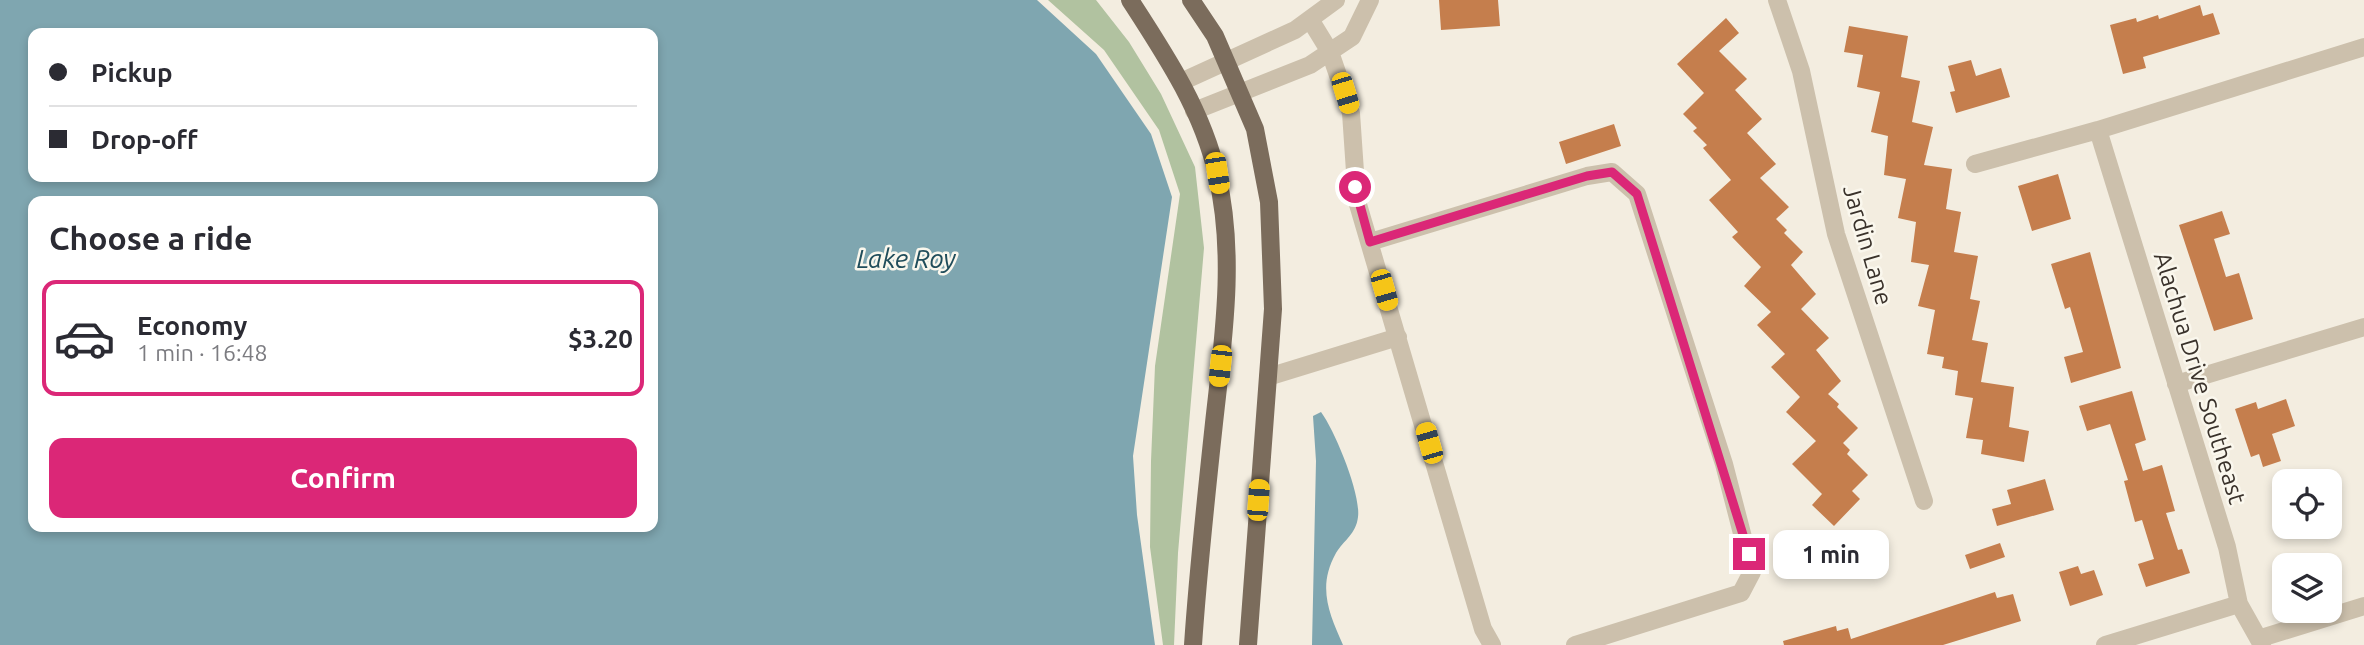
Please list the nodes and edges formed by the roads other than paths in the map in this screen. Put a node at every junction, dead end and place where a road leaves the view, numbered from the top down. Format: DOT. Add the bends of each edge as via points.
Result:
graph roads {
  1 [pos="1130,0"];
  2 [pos="1191,0"];
  3 [pos="1336,0"];
  4 [pos="1370,0"];
  5 [pos="1777,0"];
  6 [pos="1311,21"];
  7 [pos="2364,47"];
  8 [pos="1330,52"];
  9 [pos="1227,62"];
  10 [pos="1181,82"];
  11 [pos="1240,93"];
  12 [pos="1194,111"];
  13 [pos="2098,130"];
  14 [pos="1975,164"];
  15 [pos="1370,242"];
  16 [pos="2364,327"];
  17 [pos="1398,337"];
  18 [pos="1268,377"];
  19 [pos="2176,384"];
  20 [pos="1924,501"];
  21 [pos="2239,604"];
  22 [pos="2364,606"];
  23 [pos="2261,641"];
  24 [pos="1193,645"];
  25 [pos="1248,645"];
  26 [pos="1492,645"];
  27 [pos="1575,645"];
  28 [pos="2105,645"];
  1 -- 10 [label="main road"];
  2 -- 9 [label="main road" via="1216,36"];
  3 -- 6 [label="street"];
  4 -- 8 [label="street" via="1352,37"];
  5 -- 20 [label="street, Jardin Lane" via="1801,71 1836,234"];
  6 -- 8 [label="street"];
  6 -- 9 [label="street"];
  7 -- 13 [label="street"];
  8 -- 11 [label="street" via="1310,65"];
  8 -- 15 [label="street" via="1351,113 1353,173"];
  9 -- 10 [label="street"];
  9 -- 11 [label="main road"];
  10 -- 12 [label="main road"];
  11 -- 12 [label="street"];
  11 -- 18 [label="main road" via="1255,129 1269,202 1273,309"];
  12 -- 24 [label="main road" via="1217,173 1227,240 1223,340"];
  13 -- 14 [label="street"];
  13 -- 19 [label="street, Alachua Drive Southeast"];
  15 -- 17 [label="street"];
  15 -- 27 [label="street" via="1587,176 1612,172 1637,194 1724,464 1752,572 1741,593"];
  16 -- 19 [label="street"];
  17 -- 18 [label="street"];
  17 -- 26 [label="street" via="1483,629"];
  18 -- 25 [label="main road"];
  19 -- 21 [label="street, Alachua Drive Southeast" via="2227,547"];
  21 -- 23 [label="street, Alachua Drive Southeast"];
  21 -- 28 [label="street"];
  22 -- 23 [label="street"];
}
